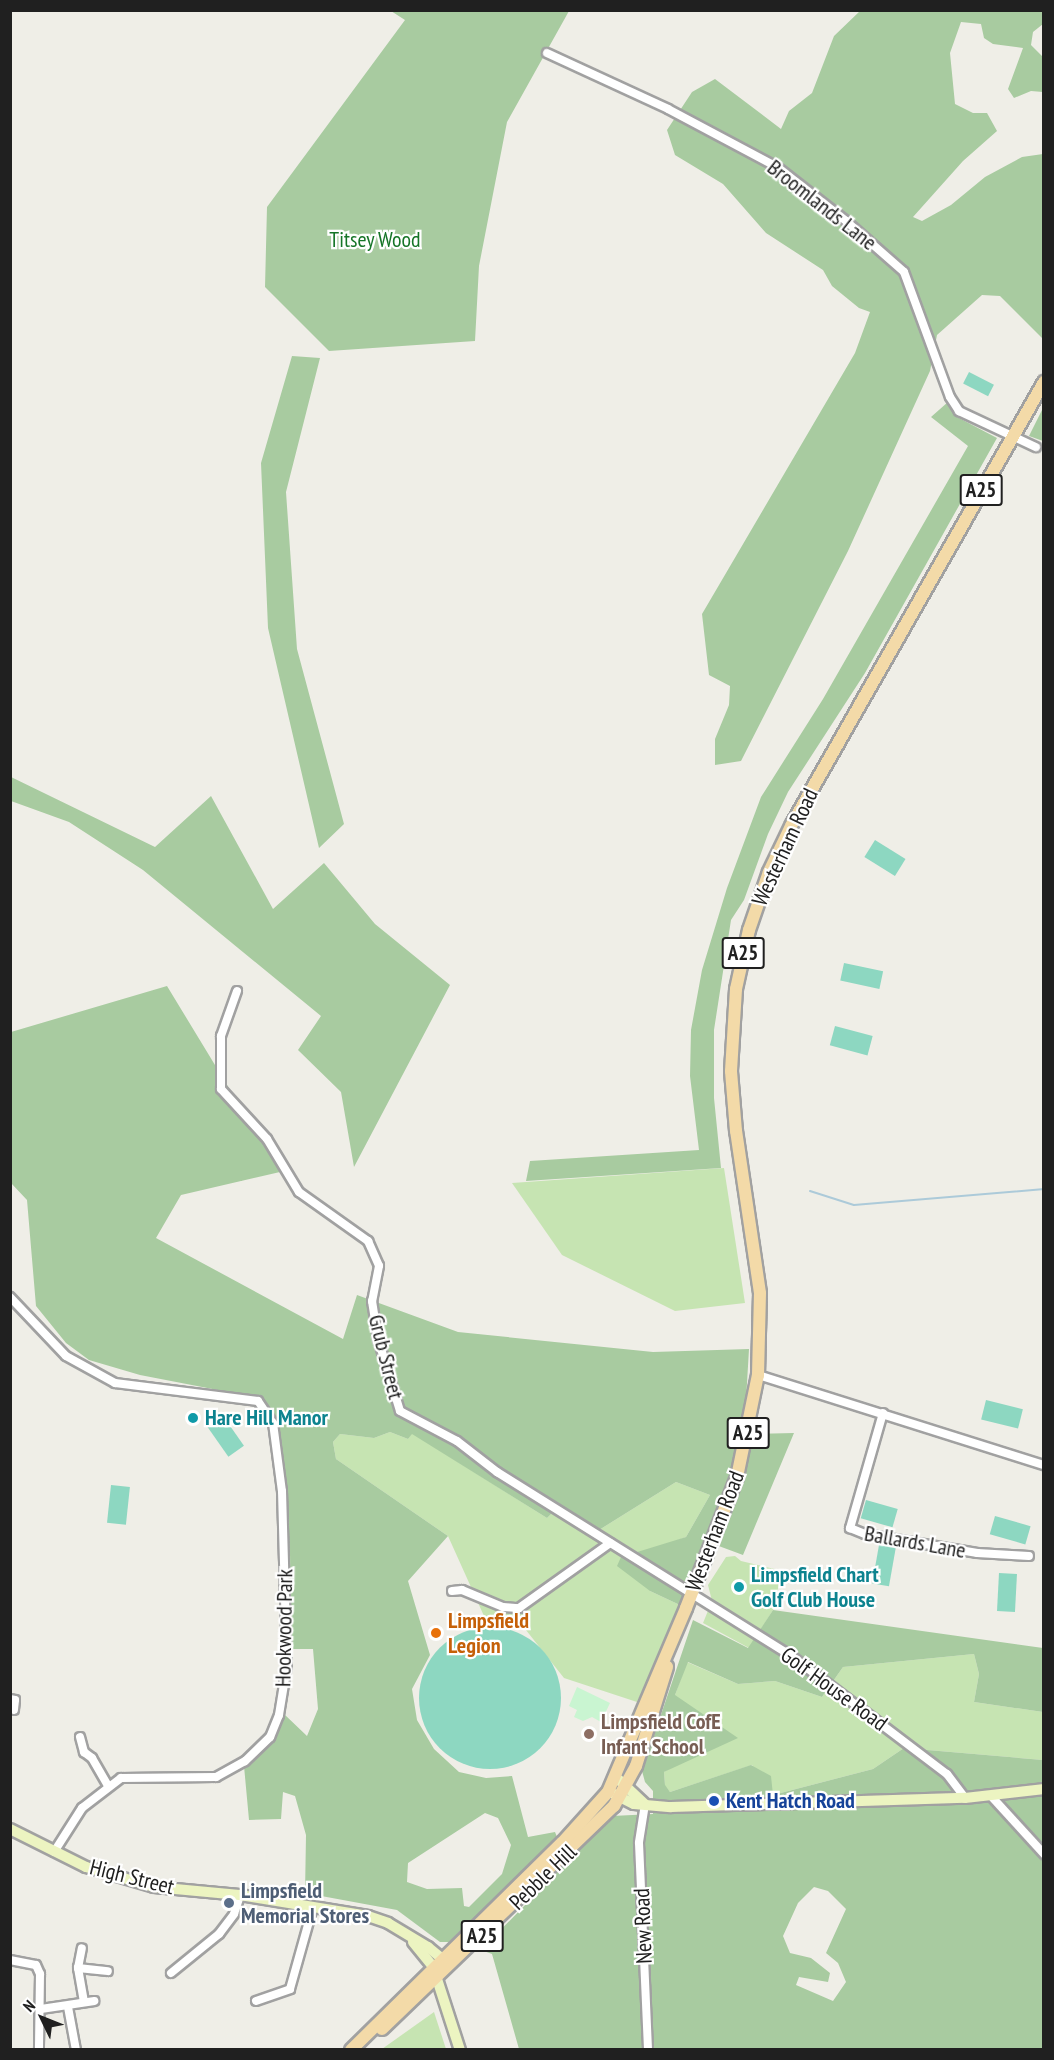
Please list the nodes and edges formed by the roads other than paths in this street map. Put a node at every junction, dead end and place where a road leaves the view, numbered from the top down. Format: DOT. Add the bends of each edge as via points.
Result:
graph roads {
  1 [pos="547,53"];
  2 [pos="1044,382"];
  3 [pos="1014,434"];
  4 [pos="1036,447"];
  5 [pos="237,991"];
  6 [pos="10,1297"];
  7 [pos="758,1375"];
  8 [pos="883,1413"];
  9 [pos="1044,1464"];
  10 [pos="610,1543"];
  11 [pos="1029,1556"];
  12 [pos="452,1591"];
  13 [pos="692,1594"];
  14 [pos="686,1608"];
  15 [pos="10,1699"];
  16 [pos="14,1710"];
  17 [pos="80,1737"];
  18 [pos="611,1785"];
  19 [pos="628,1785"];
  20 [pos="108,1786"];
  21 [pos="1044,1789"];
  22 [pos="991,1796"];
  23 [pos="621,1797"];
  24 [pos="965,1798"];
  25 [pos="645,1804"];
  26 [pos="10,1829"];
  27 [pos="54,1852"];
  28 [pos="1044,1854"];
  29 [pos="240,1895"];
  30 [pos="313,1907"];
  31 [pos="82,1948"];
  32 [pos="10,1960"];
  33 [pos="78,1968"];
  34 [pos="439,1969"];
  35 [pos="108,1971"];
  36 [pos="171,1973"];
  37 [pos="94,2001"];
  38 [pos="256,2001"];
  39 [pos="84,2002"];
  40 [pos="68,2007"];
  41 [pos="41,2009"];
  42 [pos="39,2049"];
  43 [pos="76,2049"];
  44 [pos="351,2049"];
  45 [pos="359,2049"];
  46 [pos="460,2049"];
  47 [pos="648,2049"];
  1 -- 3 [label="street, Broomlands Lane" via="668,109 777,167 846,220 904,272 950,397 959,411"];
  2 -- 3 [label="main road, Westerham Road / A25"];
  3 -- 4 [label="street, Broomlands Lane"];
  3 -- 7 [label="main road, Westerham Road / A25" via="792,824 761,891 744,949 734,1009 731,1071 737,1141 760,1293"];
  5 -- 10 [label="street, Grub Street" via="221,1036 221,1089 267,1139 299,1192 368,1241 379,1266 372,1301 378,1339 400,1411 457,1441 497,1472"];
  6 -- 20 [label="street, Hookwood Park" via="66,1356 115,1383 258,1401 273,1423 284,1513 287,1666 279,1715 270,1737 230,1772 206,1778 121,1778"];
  7 -- 8 [label="street"];
  7 -- 13 [label="main road, Westerham Road / A25" via="740,1468"];
  8 -- 9 [label="street"];
  8 -- 11 [label="street, Ballards Lane" via="850,1528 976,1553"];
  10 -- 12 [label="street" via="519,1608 503,1607 462,1590"];
  10 -- 13 [label="street, Grub Street"];
  13 -- 14 [label="main road, Westerham Road / A25"];
  13 -- 24 [label="street, Golf House Road" via="790,1655 947,1774"];
  14 -- 18 [label="main road, Westerham Road" via="675,1626"];
  14 -- 19 [label="main road, Westerham Road / A25"];
  15 -- 16 [label="street" via="15,1700"];
  17 -- 20 [label="street" via="84,1752 92,1758"];
  18 -- 19 [label="main road"];
  18 -- 23 [label="main road"];
  18 -- 34 [label="main road, Pebble Hill" via="562,1843"];
  19 -- 23 [label="main road, Westerham Road / A25"];
  19 -- 25 [label="main road"];
  20 -- 27 [label="street, Hookwood Park" via="82,1808"];
  21 -- 22 [label="main road"];
  22 -- 24 [label="main road"];
  22 -- 28 [label="street"];
  23 -- 25 [label="main road" via="630,1803"];
  23 -- 34 [label="main road, Pebble Hill / A25"];
  24 -- 25 [label="main road" via="671,1807"];
  25 -- 47 [label="street, New Road" via="639,1843"];
  26 -- 27 [label="main road, High Street"];
  27 -- 29 [label="main road, High Street" via="86,1867 154,1887"];
  29 -- 30 [label="main road, High Street"];
  29 -- 36 [label="street" via="234,1914 219,1934"];
  30 -- 34 [label="main road, High Street" via="368,1916 401,1930"];
  30 -- 38 [label="street" via="290,1989"];
  31 -- 33 [label="street"];
  32 -- 41 [label="street" via="36,1965"];
  33 -- 35 [label="street"];
  33 -- 39 [label="street"];
  34 -- 44 [label="main road"];
  34 -- 45 [label="main road, A25"];
  34 -- 46 [label="main road"];
  37 -- 39 [label="street"];
  39 -- 40 [label="street"];
  40 -- 41 [label="street"];
  40 -- 43 [label="street"];
  41 -- 42 [label="street"];
}
